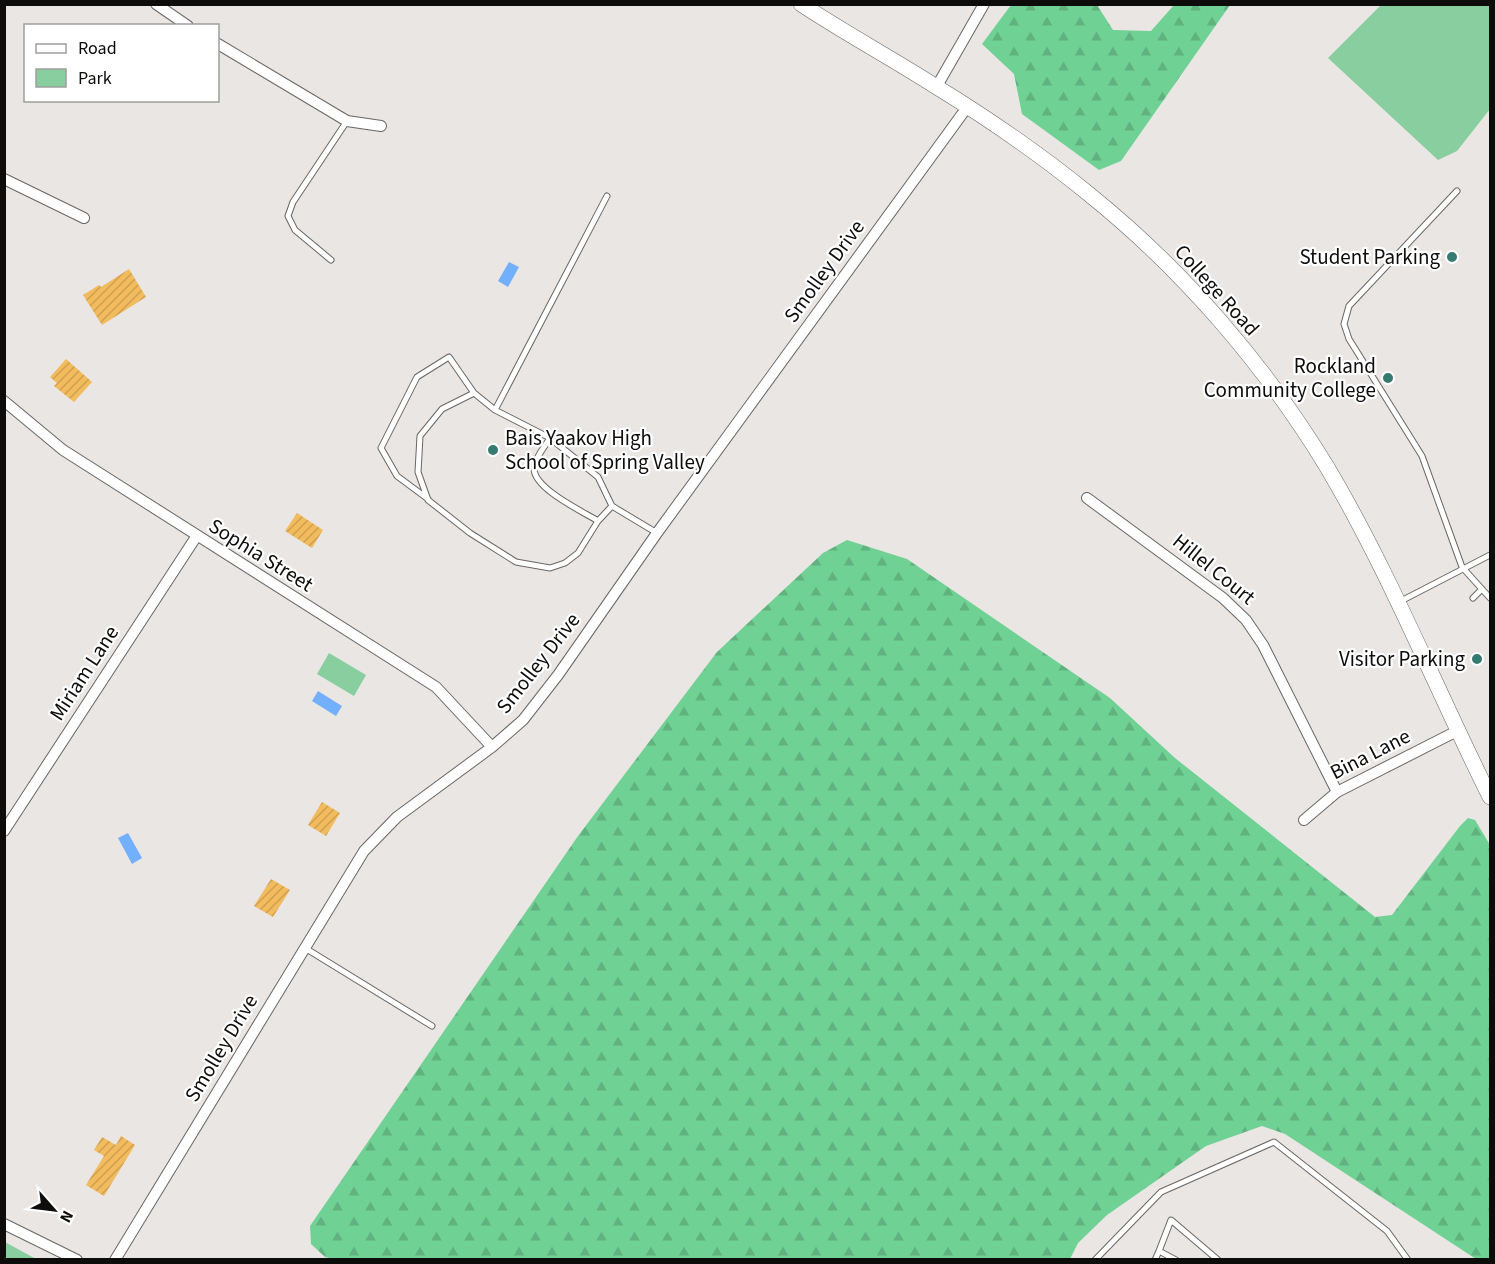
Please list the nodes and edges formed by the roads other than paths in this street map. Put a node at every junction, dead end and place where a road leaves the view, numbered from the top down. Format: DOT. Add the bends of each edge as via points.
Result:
graph roads {
  1 [pos="156,4"];
  2 [pos="984,4"];
  3 [pos="810,7"];
  4 [pos="185,24"];
  5 [pos="219,45"];
  6 [pos="937,86"];
  7 [pos="968,106"];
  8 [pos="347,121"];
  9 [pos="381,126"];
  10 [pos="4,179"];
  11 [pos="1457,191"];
  12 [pos="607,196"];
  13 [pos="84,218"];
  14 [pos="331,260"];
  15 [pos="474,393"];
  16 [pos="4,400"];
  17 [pos="495,410"];
  18 [pos="550,438"];
  19 [pos="1087,498"];
  20 [pos="428,500"];
  21 [pos="612,506"];
  22 [pos="598,521"];
  23 [pos="657,533"];
  24 [pos="196,537"];
  25 [pos="1491,555"];
  26 [pos="1462,567"];
  27 [pos="1482,589"];
  28 [pos="1473,598"];
  29 [pos="1491,598"];
  30 [pos="1398,602"];
  31 [pos="1459,730"];
  32 [pos="492,747"];
  33 [pos="1337,792"];
  34 [pos="1491,797"];
  35 [pos="1304,820"];
  36 [pos="4,831"];
  37 [pos="305,948"];
  38 [pos="432,1026"];
  39 [pos="4,1224"];
  40 [pos="1159,1251"];
  41 [pos="77,1260"];
  42 [pos="115,1260"];
  43 [pos="1095,1260"];
  44 [pos="1155,1260"];
  45 [pos="1176,1260"];
  46 [pos="1218,1260"];
  47 [pos="1408,1260"];
  1 -- 4 [label="street"];
  2 -- 6 [label="street"];
  3 -- 6 [label="street, College Road"];
  5 -- 8 [label="street"];
  6 -- 7 [label="street, College Road"];
  7 -- 23 [label="street, Smolley Drive"];
  7 -- 30 [label="street, College Road" via="1093,197 1211,311 1272,387 1326,466"];
  8 -- 9 [label="street"];
  8 -- 14 [label="lane" via="293,202 288,216 295,230"];
  10 -- 13 [label="street"];
  11 -- 26 [label="lane" via="1349,306 1344,324 1349,339 1422,456"];
  12 -- 17 [label="lane"];
  15 -- 17 [label="lane"];
  15 -- 20 [label="lane" via="442,409 420,436 418,472"];
  15 -- 20 [label="lane" via="449,357 417,377 381,448 397,476"];
  16 -- 24 [label="street, Sophia Street" via="63,450"];
  17 -- 18 [label="lane"];
  18 -- 21 [label="lane" via="598,477"];
  18 -- 22 [label="lane" via="534,465 535,476 541,485"];
  19 -- 33 [label="street, Hillel Court" via="1223,598 1246,620 1263,645"];
  20 -- 22 [label="lane" via="479,539 516,562 534,567 550,568 565,563 578,553"];
  21 -- 22 [label="lane"];
  21 -- 23 [label="lane"];
  23 -- 32 [label="street, Smolley Drive" via="551,684 523,720"];
  24 -- 32 [label="street, Sophia Street" via="436,687"];
  24 -- 36 [label="street, Miriam Lane"];
  25 -- 26 [label="lane"];
  26 -- 27 [label="lane"];
  26 -- 30 [label="lane"];
  27 -- 28 [label="lane"];
  27 -- 29 [label="lane"];
  30 -- 31 [label="street, College Road"];
  31 -- 33 [label="street, Bina Lane"];
  31 -- 34 [label="street, College Road"];
  32 -- 37 [label="street, Smolley Drive" via="397,817 364,851"];
  33 -- 35 [label="street, Bina Lane"];
  37 -- 38 [label="lane"];
  37 -- 42 [label="street, Smolley Drive"];
  39 -- 41 [label="street"];
  40 -- 44 [label="lane"];
  40 -- 45 [label="lane"];
  40 -- 46 [label="lane" via="1171,1220"];
  43 -- 47 [label="lane" via="1161,1192 1274,1142 1387,1231"];
}
